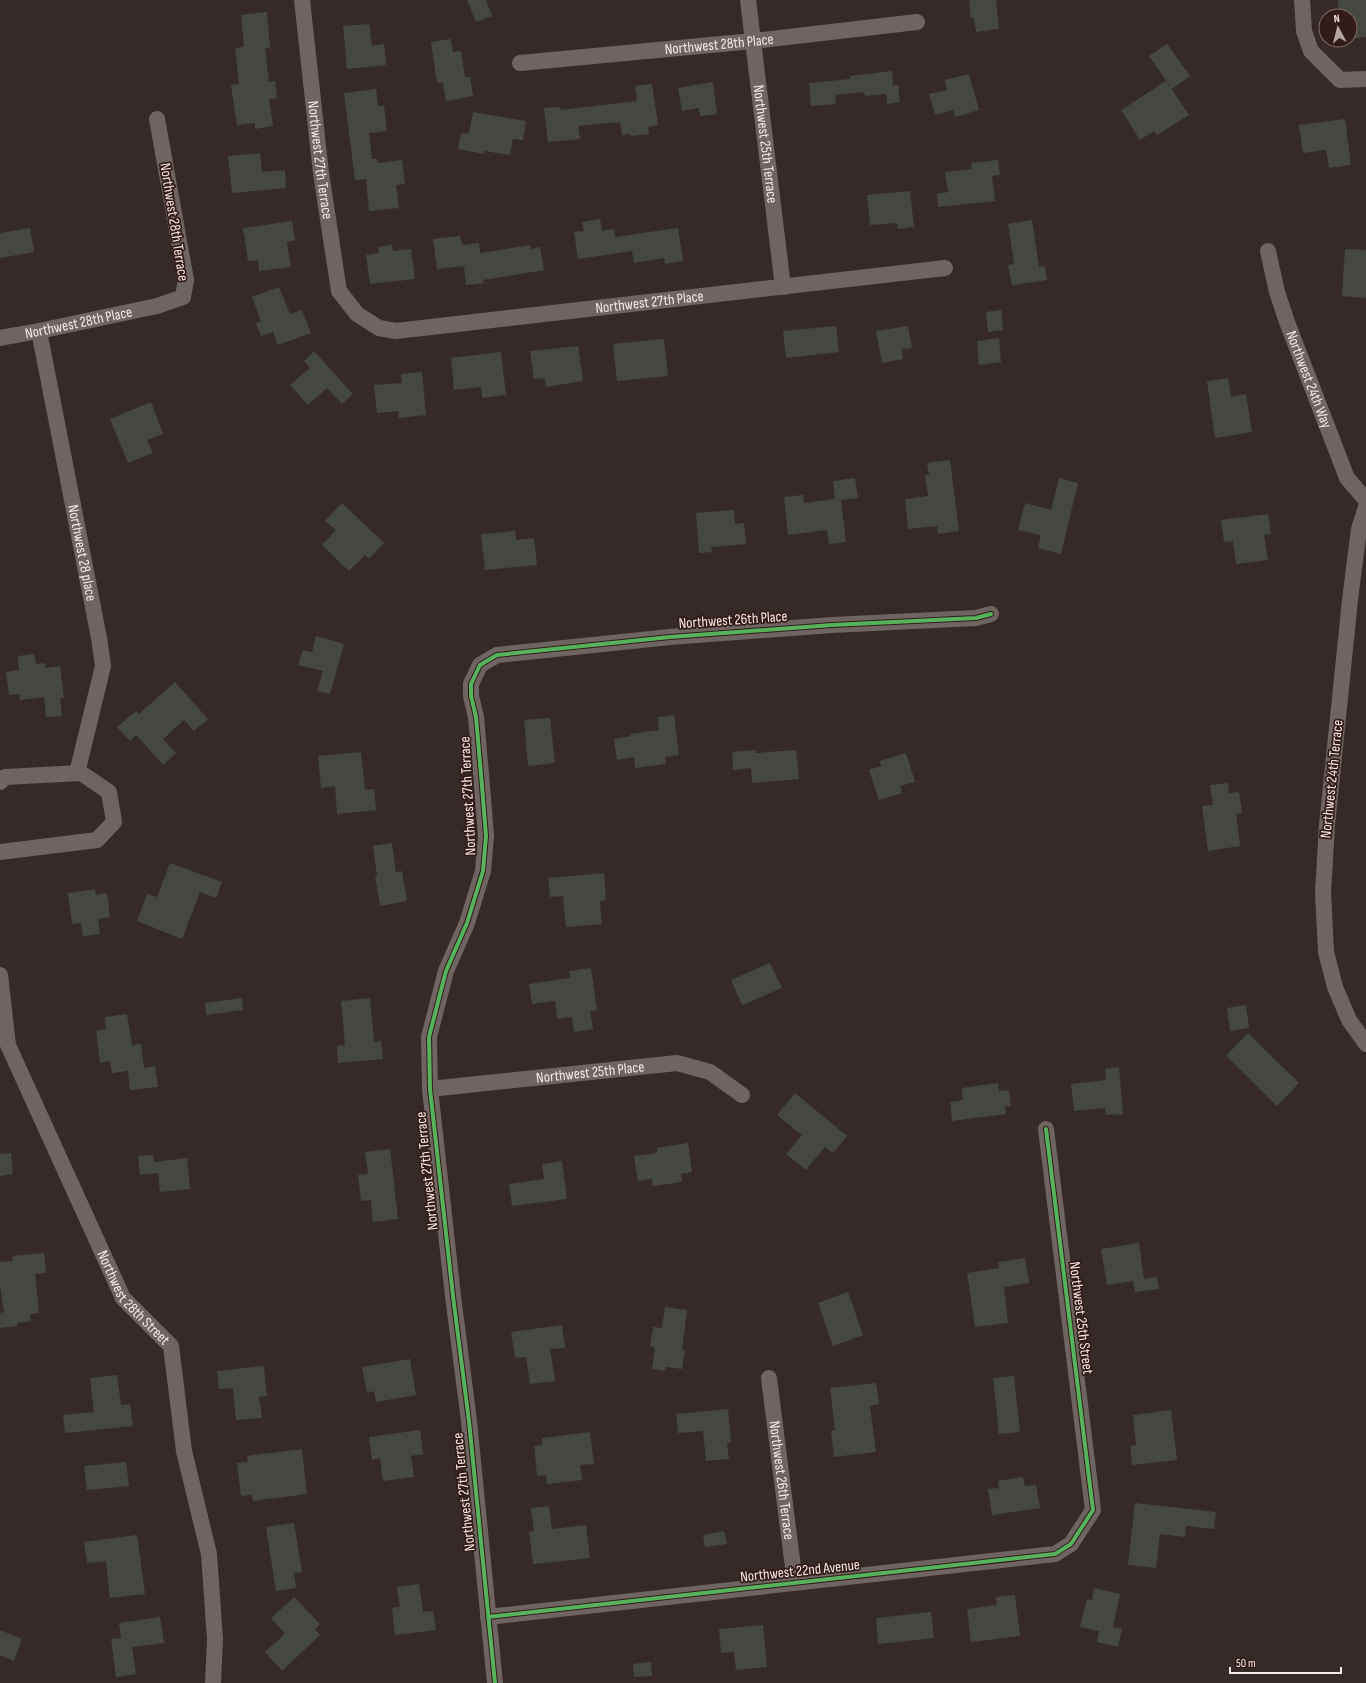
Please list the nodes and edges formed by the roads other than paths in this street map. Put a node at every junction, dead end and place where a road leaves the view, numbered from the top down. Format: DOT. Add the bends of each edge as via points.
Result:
graph roads {
  1 [pos="302,0"];
  2 [pos="748,0"];
  3 [pos="1302,0"];
  4 [pos="917,22"];
  5 [pos="753,41"];
  6 [pos="520,62"];
  7 [pos="1366,79"];
  8 [pos="157,119"];
  9 [pos="1268,251"];
  10 [pos="945,268"];
  11 [pos="783,287"];
  12 [pos="157,306"];
  13 [pos="357,314"];
  14 [pos="39,331"];
  15 [pos="0,338"];
  16 [pos="1366,500"];
  17 [pos="1366,507"];
  18 [pos="991,614"];
  19 [pos="480,665"];
  20 [pos="78,773"];
  21 [pos="0,782"];
  22 [pos="0,852"];
  23 [pos="0,975"];
  24 [pos="1366,1044"];
  25 [pos="430,1089"];
  26 [pos="742,1096"];
  27 [pos="1046,1129"];
  28 [pos="769,1378"];
  29 [pos="1093,1510"];
  30 [pos="795,1583"];
  31 [pos="488,1617"];
  32 [pos="213,1683"];
  33 [pos="495,1683"];
  1 -- 13 [label="street, Northwest 27th Terrace" via="321,173 339,291"];
  2 -- 5 [label="street, Northwest 25th Terrace"];
  3 -- 7 [label="street" via="1304,31 1311,51 1340,80"];
  4 -- 5 [label="street, Northwest 28th Place"];
  5 -- 6 [label="street, Northwest 28th Place"];
  5 -- 11 [label="street, Northwest 25th Terrace"];
  8 -- 12 [label="street, Northwest 28th Terrace" via="186,280 183,297"];
  9 -- 16 [label="street, Northwest 24th Way" via="1287,322 1347,478"];
  10 -- 11 [label="street, Northwest 27th Place"];
  11 -- 13 [label="street, Northwest 27th Place" via="396,331 379,328"];
  12 -- 14 [label="street, Northwest 28th Place"];
  14 -- 15 [label="street, Northwest 28th Place"];
  14 -- 20 [label="street, Northwest 28 place" via="103,666"];
  17 -- 24 [label="street, Northwest 24th Terrace" via="1359,529 1350,600 1327,825 1323,893 1326,952 1335,987 1349,1020"];
  18 -- 19 [label="street, Northwest 26th Place" via="976,618 824,625 623,642 497,655"];
  19 -- 25 [label="street, Northwest 27th Terrace" via="471,684 471,696 476,717 486,836 483,871 467,923 446,971 429,1037"];
  20 -- 21 [label="street" via="5,778"];
  20 -- 22 [label="street" via="109,792 114,822 97,840"];
  23 -- 32 [label="street, Northwest 28th Street" via="8,1045 122,1298 171,1346 184,1451 209,1554 214,1639"];
  25 -- 26 [label="street, Northwest 25th Place" via="677,1063 710,1072"];
  25 -- 31 [label="street, Northwest 27th Terrace" via="469,1421"];
  27 -- 29 [label="street, Northwest 25th Street"];
  28 -- 30 [label="street, Northwest 26th Terrace"];
  29 -- 30 [label="street, Northwest 22nd Avenue" via="1071,1544 1055,1554"];
  30 -- 31 [label="street, Northwest 22nd Avenue"];
  31 -- 33 [label="street, Northwest 27th Terrace"];
}
